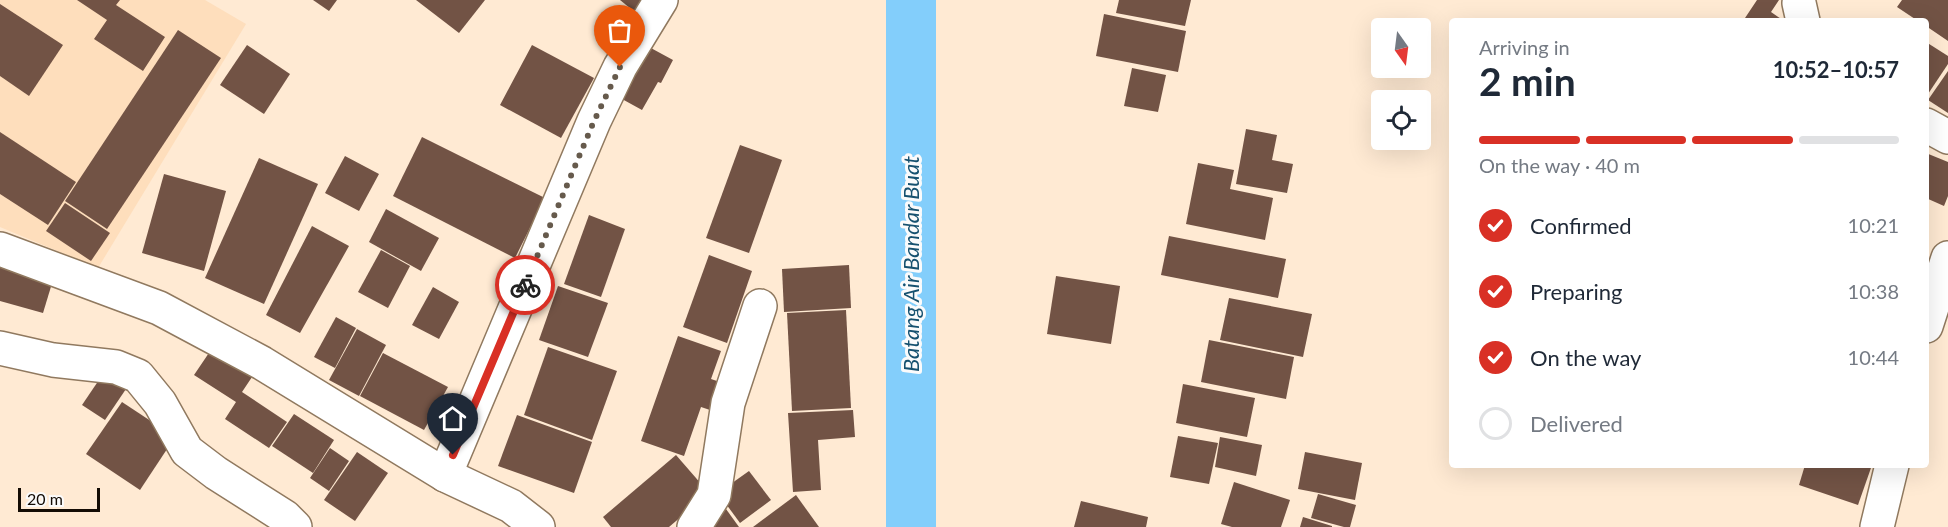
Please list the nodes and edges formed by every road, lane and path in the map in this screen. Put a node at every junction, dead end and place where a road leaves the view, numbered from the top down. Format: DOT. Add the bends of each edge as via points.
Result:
graph roads {
  1 [pos="661,0"];
  2 [pos="1929,126"];
  3 [pos="1948,136"];
  4 [pos="0,249"];
  5 [pos="1948,258"];
  6 [pos="760,306"];
  7 [pos="1929,317"];
  8 [pos="0,348"];
  9 [pos="1891,468"];
  10 [pos="445,476"];
  11 [pos="503,517"];
  12 [pos="295,527"];
  13 [pos="538,527"];
  14 [pos="694,527"];
  15 [pos="1877,527"];
  1 -- 10 [label="street" via="620,67 594,121"];
  2 -- 3 [label="street"];
  4 -- 10 [label="street" via="159,308 262,363"];
  5 -- 7 [label="street"];
  6 -- 14 [label="street" via="728,403 714,495"];
  8 -- 12 [label="street" via="53,360 116,367 138,376 160,403 187,451"];
  9 -- 15 [label="street"];
  10 -- 11 [label="street"];
  11 -- 13 [label="street"];
}
